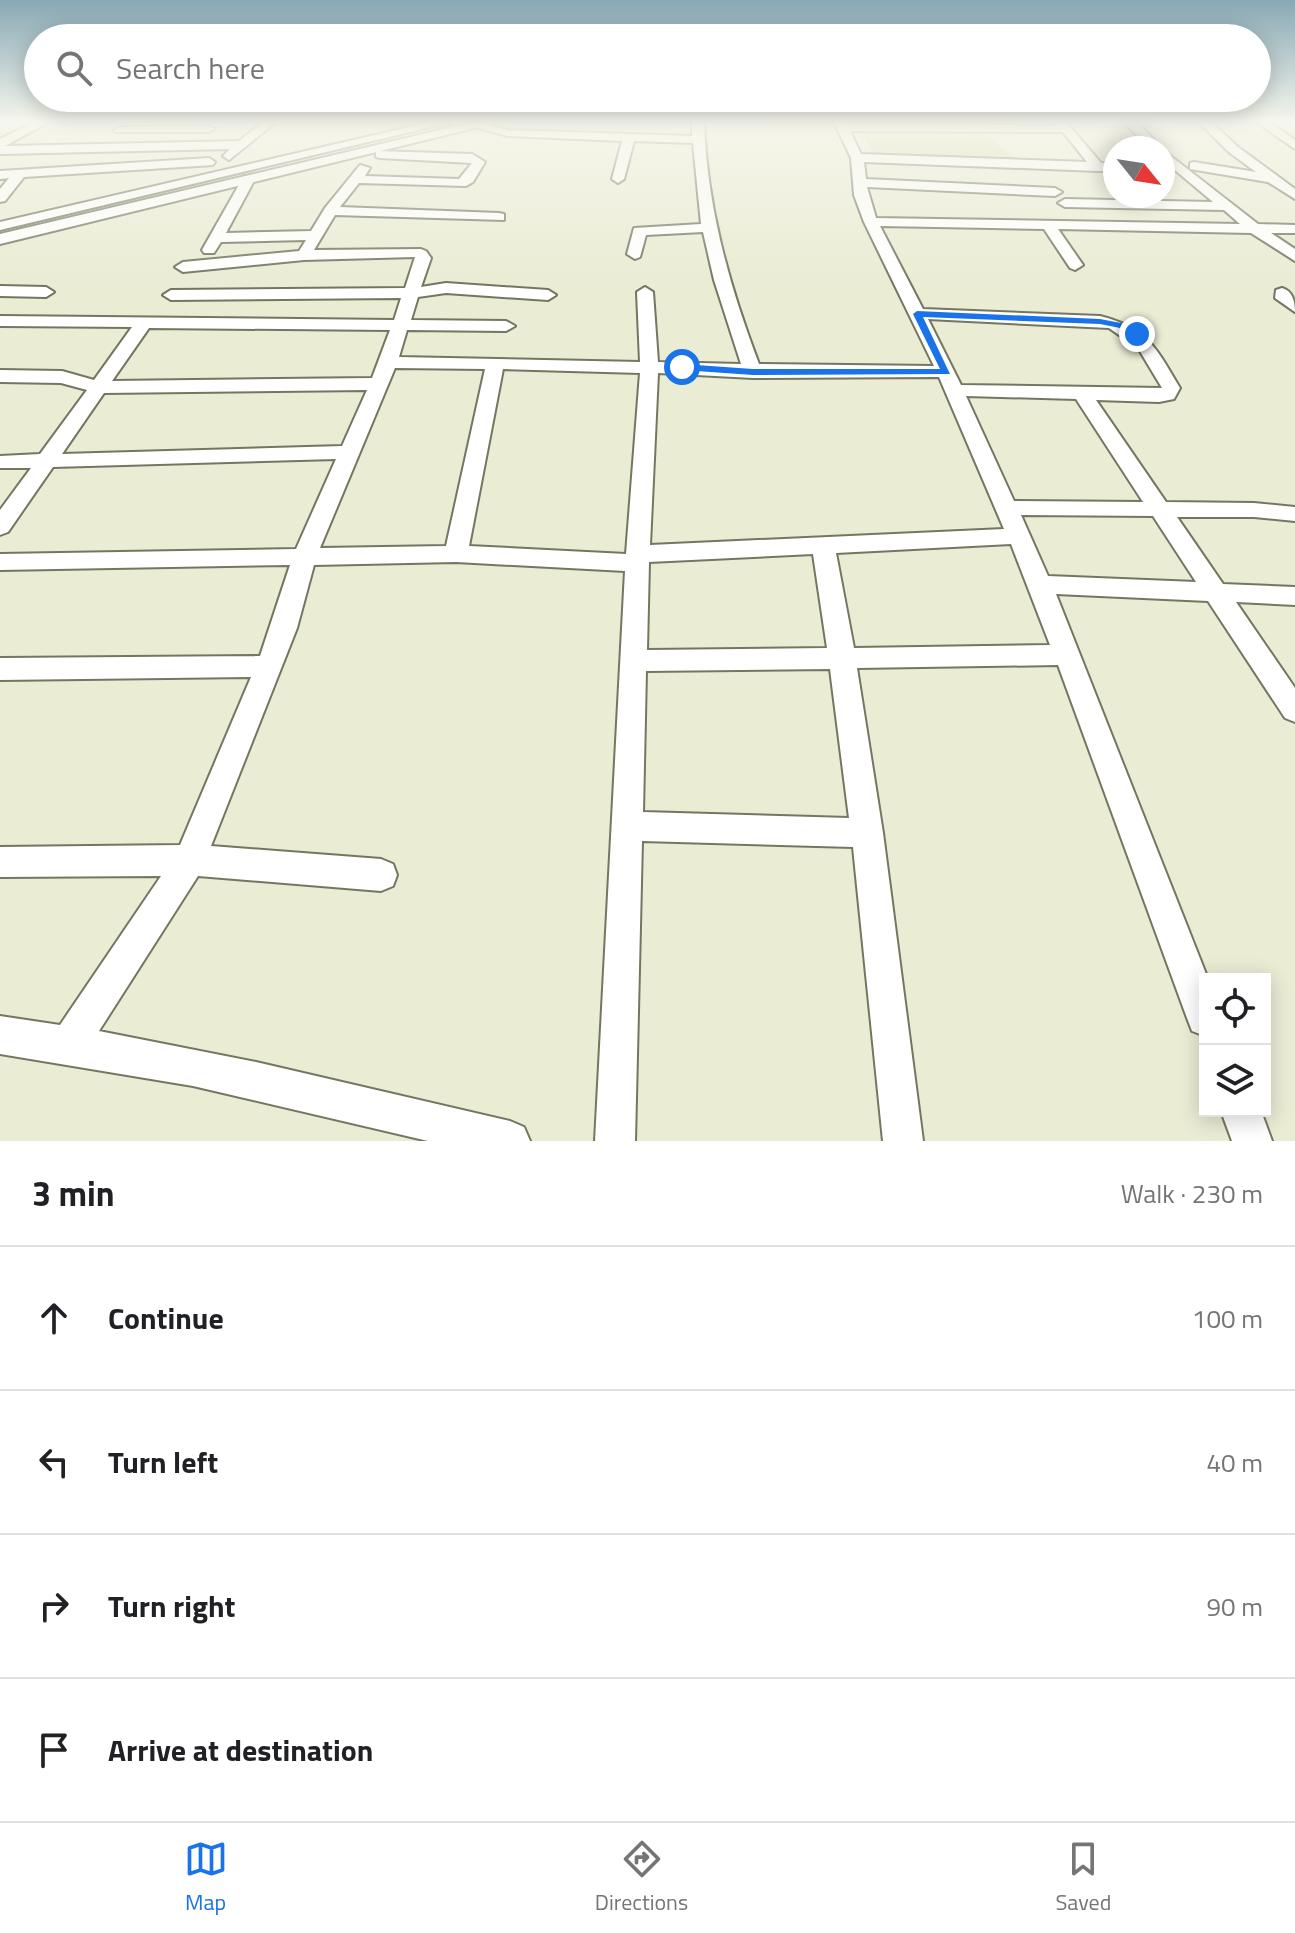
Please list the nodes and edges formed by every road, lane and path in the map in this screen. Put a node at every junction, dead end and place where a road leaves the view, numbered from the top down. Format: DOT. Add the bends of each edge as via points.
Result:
graph roads {
  1 [pos="19,175"];
  2 [pos="215,175"];
  3 [pos="227,175"];
  4 [pos="236,175"];
  5 [pos="263,175"];
  6 [pos="358,175"];
  7 [pos="470,175"];
  8 [pos="619,175"];
  9 [pos="702,175"];
  10 [pos="859,175"];
  11 [pos="1034,175"];
  12 [pos="1194,175"];
  13 [pos="1243,175"];
  14 [pos="1267,175"];
  15 [pos="212,179"];
  16 [pos="249,179"];
  17 [pos="354,179"];
  18 [pos="618,179"];
  19 [pos="1272,179"];
  20 [pos="860,183"];
  21 [pos="1295,195"];
  22 [pos="1060,197"];
  23 [pos="0,198"];
  24 [pos="1226,206"];
  25 [pos="330,211"];
  26 [pos="499,217"];
  27 [pos="871,222"];
  28 [pos="1083,224"];
  29 [pos="1048,225"];
  30 [pos="0,226"];
  31 [pos="707,228"];
  32 [pos="1254,228"];
  33 [pos="1295,229"];
  34 [pos="0,236"];
  35 [pos="216,238"];
  36 [pos="310,245"];
  37 [pos="635,254"];
  38 [pos="206,255"];
  39 [pos="1295,256"];
  40 [pos="1075,265"];
  41 [pos="183,267"];
  42 [pos="0,291"];
  43 [pos="46,292"];
  44 [pos="645,292"];
  45 [pos="411,293"];
  46 [pos="1295,293"];
  47 [pos="171,295"];
  48 [pos="548,295"];
  49 [pos="1295,307"];
  50 [pos="917,314"];
  51 [pos="0,321"];
  52 [pos="145,321"];
  53 [pos="401,323"];
  54 [pos="506,326"];
  55 [pos="495,365"];
  56 [pos="649,368"];
  57 [pos="753,372"];
  58 [pos="383,373"];
  59 [pos="0,376"];
  60 [pos="950,381"];
  61 [pos="96,387"];
  62 [pos="1082,394"];
  63 [pos="347,452"];
  64 [pos="44,461"];
  65 [pos="0,462"];
  66 [pos="1007,508"];
  67 [pos="1161,509"];
  68 [pos="1295,514"];
  69 [pos="0,527"];
  70 [pos="1019,536"];
  71 [pos="823,544"];
  72 [pos="456,554"];
  73 [pos="305,556"];
  74 [pos="637,558"];
  75 [pos="0,562"];
  76 [pos="1040,584"];
  77 [pos="1215,592"];
  78 [pos="1295,596"];
  79 [pos="1067,655"];
  80 [pos="843,658"];
  81 [pos="633,661"];
  82 [pos="267,666"];
  83 [pos="0,669"];
  84 [pos="1295,710"];
  85 [pos="627,826"];
  86 [pos="867,833"];
  87 [pos="190,860"];
  88 [pos="0,862"];
  89 [pos="381,875"];
  90 [pos="1199,1002"];
  91 [pos="0,1035"];
  92 [pos="69,1044"];
  93 [pos="1243,1117"];
  94 [pos="510,1141"];
  95 [pos="615,1141"];
  96 [pos="903,1141"];
  97 [pos="1252,1141"];
  1 -- 23 [label="street"];
  2 -- 15 [label="street"];
  3 -- 15 [label="street"];
  4 -- 15 [label="main road"];
  5 -- 16 [label="main road"];
  6 -- 17 [label="street"];
  7 -- 17 [label="street" via="461,183"];
  8 -- 18 [label="street"];
  9 -- 31 [label="street"];
  10 -- 20 [label="street"];
  11 -- 22 [label="street"];
  12 -- 24 [label="street"];
  13 -- 19 [label="street"];
  14 -- 19 [label="street"];
  15 -- 30 [label="street"];
  15 -- 34 [label="main road"];
  16 -- 34 [label="main road"];
  16 -- 35 [label="street"];
  17 -- 25 [label="street"];
  19 -- 21 [label="street"];
  20 -- 22 [label="street"];
  20 -- 27 [label="street"];
  22 -- 24 [label="street"];
  22 -- 28 [label="street"];
  24 -- 32 [label="street"];
  25 -- 26 [label="street"];
  25 -- 36 [label="street"];
  27 -- 29 [label="street"];
  27 -- 50 [label="street"];
  28 -- 29 [label="street"];
  28 -- 32 [label="street"];
  29 -- 40 [label="street"];
  31 -- 37 [label="street" via="639,231"];
  31 -- 57 [label="street"];
  32 -- 33 [label="street"];
  32 -- 39 [label="street"];
  35 -- 36 [label="street"];
  35 -- 38 [label="street"];
  36 -- 41 [label="street"];
  36 -- 45 [label="street" via="421,254"];
  42 -- 43 [label="street"];
  44 -- 56 [label="street"];
  45 -- 47 [label="street"];
  45 -- 48 [label="street" via="446,288"];
  45 -- 53 [label="street"];
  46 -- 49 [label="street" via="1281,295"];
  50 -- 60 [label="street"];
  50 -- 62 [label="street" via="1122,326 1137,334 1171,388 1159,396"];
  51 -- 52 [label="street"];
  52 -- 53 [label="street"];
  52 -- 61 [label="street"];
  53 -- 54 [label="street"];
  53 -- 58 [label="street"];
  55 -- 56 [label="street"];
  55 -- 58 [label="street"];
  55 -- 72 [label="street"];
  56 -- 57 [label="street"];
  56 -- 74 [label="street"];
  57 -- 60 [label="street"];
  58 -- 61 [label="street"];
  58 -- 63 [label="street"];
  59 -- 61 [label="street" via="62,377"];
  60 -- 62 [label="street"];
  60 -- 66 [label="street"];
  61 -- 64 [label="street"];
  62 -- 67 [label="street"];
  63 -- 64 [label="street"];
  63 -- 73 [label="street"];
  64 -- 65 [label="street"];
  64 -- 69 [label="street"];
  66 -- 67 [label="street"];
  66 -- 70 [label="street"];
  67 -- 68 [label="street"];
  67 -- 77 [label="street"];
  70 -- 71 [label="street"];
  70 -- 76 [label="street"];
  71 -- 74 [label="street"];
  71 -- 80 [label="street"];
  72 -- 73 [label="street"];
  72 -- 74 [label="street"];
  73 -- 75 [label="street"];
  73 -- 82 [label="street"];
  74 -- 81 [label="street"];
  76 -- 77 [label="street"];
  76 -- 79 [label="street"];
  77 -- 78 [label="street"];
  77 -- 84 [label="street"];
  79 -- 80 [label="street"];
  79 -- 90 [label="street"];
  80 -- 81 [label="street"];
  80 -- 86 [label="street"];
  81 -- 85 [label="street"];
  82 -- 83 [label="street"];
  82 -- 87 [label="street"];
  85 -- 86 [label="street"];
  85 -- 95 [label="street"];
  86 -- 96 [label="street"];
  87 -- 88 [label="street"];
  87 -- 89 [label="street"];
  87 -- 92 [label="street"];
  91 -- 92 [label="street"];
  92 -- 94 [label="street" via="282,1086"];
  93 -- 97 [label="street"];
}
